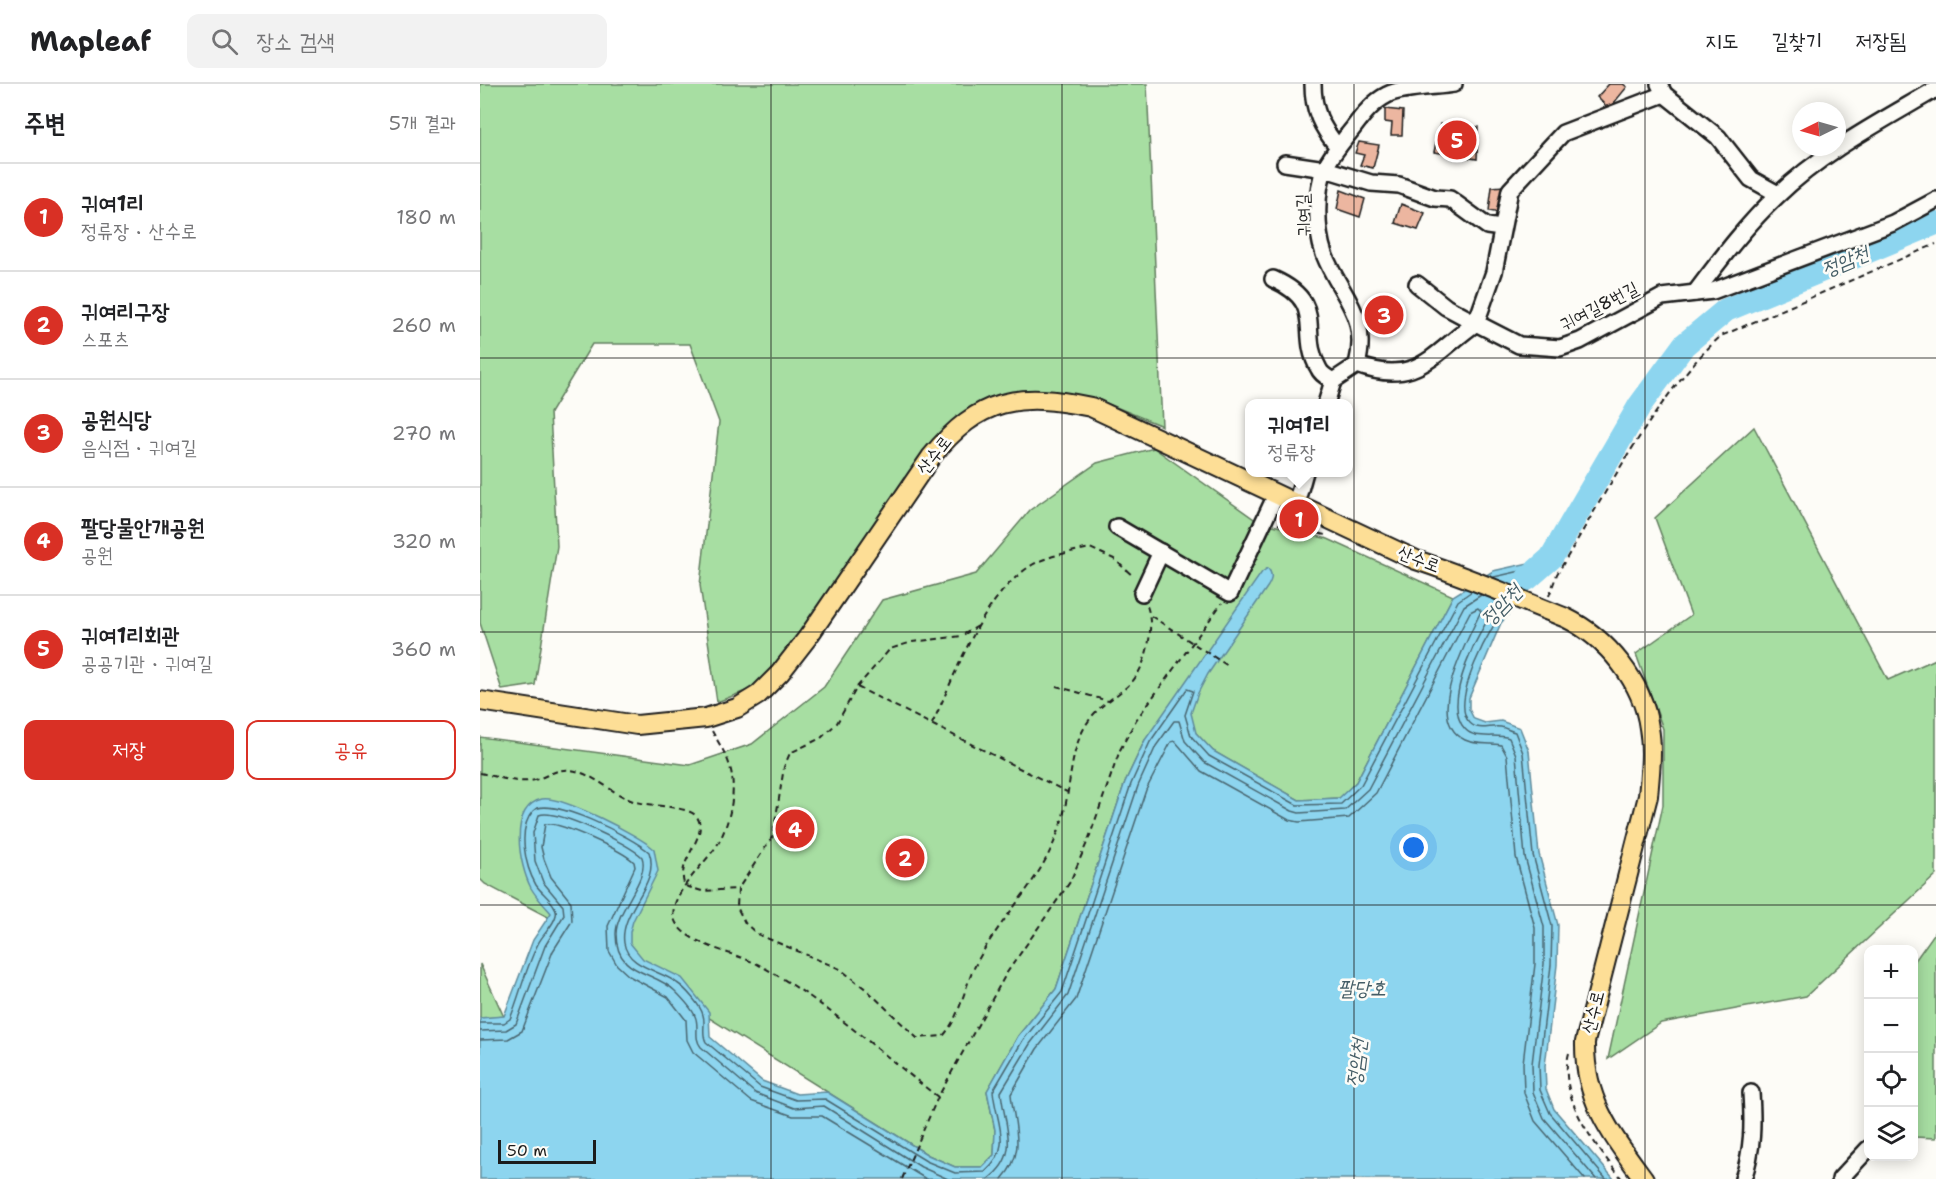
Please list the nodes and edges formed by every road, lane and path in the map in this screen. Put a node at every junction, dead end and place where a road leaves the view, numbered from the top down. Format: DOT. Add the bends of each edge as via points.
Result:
graph roads {
  1 [pos="1313,84"];
  2 [pos="1454,84"];
  3 [pos="1387,89"];
  4 [pos="1661,89"];
  5 [pos="1936,90"];
  6 [pos="1338,147"];
  7 [pos="1284,163"];
  8 [pos="1324,169"];
  9 [pos="1778,194"];
  10 [pos="1936,200"];
  11 [pos="1501,228"];
  12 [pos="1936,244"];
  13 [pos="1273,279"];
  14 [pos="1417,284"];
  15 [pos="1695,294"];
  16 [pos="1476,322"];
  17 [pos="1357,364"];
  18 [pos="1333,381"];
  19 [pos="1328,399"];
  20 [pos="1304,477"];
  21 [pos="1276,495"];
  22 [pos="1296,504"];
  23 [pos="1117,527"];
  24 [pos="1161,552"];
  25 [pos="1142,592"];
  26 [pos="1230,592"];
  27 [pos="1537,607"];
  28 [pos="1150,616"];
  29 [pos="978,626"];
  30 [pos="1194,642"];
  31 [pos="1228,666"];
  32 [pos="1056,686"];
  33 [pos="857,687"];
  34 [pos="480,700"];
  35 [pos="1108,701"];
  36 [pos="706,718"];
  37 [pos="933,724"];
  38 [pos="480,774"];
  39 [pos="1068,792"];
  40 [pos="685,886"];
  41 [pos="738,889"];
  42 [pos="1571,1048"];
  43 [pos="1751,1093"];
  44 [pos="938,1097"];
  45 [pos="1864,1154"];
  46 [pos="902,1179"];
  47 [pos="1622,1179"];
  48 [pos="1644,1179"];
  49 [pos="1743,1179"];
  50 [pos="1840,1179"];
  1 -- 6 [label="street" via="1318,120"];
  2 -- 3 [label="street, 귀여길"];
  3 -- 6 [label="street, 귀여길"];
  4 -- 9 [label="street" via="1719,137 1751,179"];
  4 -- 11 [label="street" via="1563,133 1510,190"];
  5 -- 9 [label="street" via="1845,143"];
  6 -- 8 [label="street, 귀여길"];
  7 -- 8 [label="street"];
  8 -- 11 [label="street" via="1450,199 1487,226"];
  8 -- 17 [label="street, 귀여길" via="1319,228 1324,254 1353,306 1360,330"];
  9 -- 15 [label="street" via="1734,242"];
  10 -- 15 [label="street, 귀여길8번길" via="1893,223 1713,291"];
  11 -- 16 [label="street" via="1494,272"];
  12 -- 27 [label="path" via="1721,336 1698,356 1644,433"];
  13 -- 18 [label="street" via="1290,286 1302,298 1319,370"];
  14 -- 16 [label="street, 귀여길8번길" via="1446,307"];
  15 -- 16 [label="street, 귀여길8번길" via="1662,297 1560,348 1519,345"];
  16 -- 17 [label="street" via="1416,369 1372,370"];
  17 -- 18 [label="street"];
  18 -- 19 [label="street"];
  20 -- 22 [label="street"];
  21 -- 22 [label="main road, 산수로"];
  21 -- 26 [label="street"];
  21 -- 36 [label="main road, 산수로" via="1091,406 1041,399 993,405 968,418 931,457 780,673 759,695 737,708"];
  22 -- 27 [label="main road, 산수로" via="1416,560"];
  23 -- 24 [label="street"];
  24 -- 25 [label="street"];
  24 -- 26 [label="street"];
  25 -- 28 [label="path"];
  25 -- 29 [label="path" via="1132,573 1090,548 1033,565 1007,587"];
  26 -- 30 [label="path"];
  27 -- 48 [label="main road, 산수로" via="1586,631 1624,667 1639,694 1649,727 1648,796 1585,1042 1585,1066 1592,1097"];
  28 -- 30 [label="path"];
  28 -- 35 [label="path" via="1142,663 1132,682"];
  29 -- 33 [label="path" via="961,636 890,649"];
  29 -- 37 [label="path"];
  30 -- 31 [label="path"];
  30 -- 44 [label="path" via="1136,720 1120,750 1070,882 1006,974"];
  32 -- 35 [label="path"];
  33 -- 37 [label="path"];
  33 -- 41 [label="path" via="837,723 821,738 790,753 784,767 773,836"];
  34 -- 36 [label="main road, 산수로" via="637,724"];
  35 -- 39 [label="path" via="1090,718 1079,739"];
  36 -- 40 [label="path" via="731,767 732,795 728,820 718,843"];
  37 -- 39 [label="path"];
  38 -- 40 [label="path" via="530,781 570,770 627,799 688,810 697,816 700,825 683,867 681,877"];
  39 -- 41 [label="path" via="1048,855 1033,884 977,962 952,1026 943,1036 916,1038 840,969 757,934 745,923 737,907"];
  40 -- 41 [label="path" via="702,891"];
  40 -- 44 [label="path" via="675,902 674,918 682,932 758,964 792,985"];
  42 -- 47 [label="path" via="1569,1085 1576,1109"];
  43 -- 49 [label="street" via="1754,1127"];
  44 -- 46 [label="path"];
  45 -- 50 [label="street"];
}
